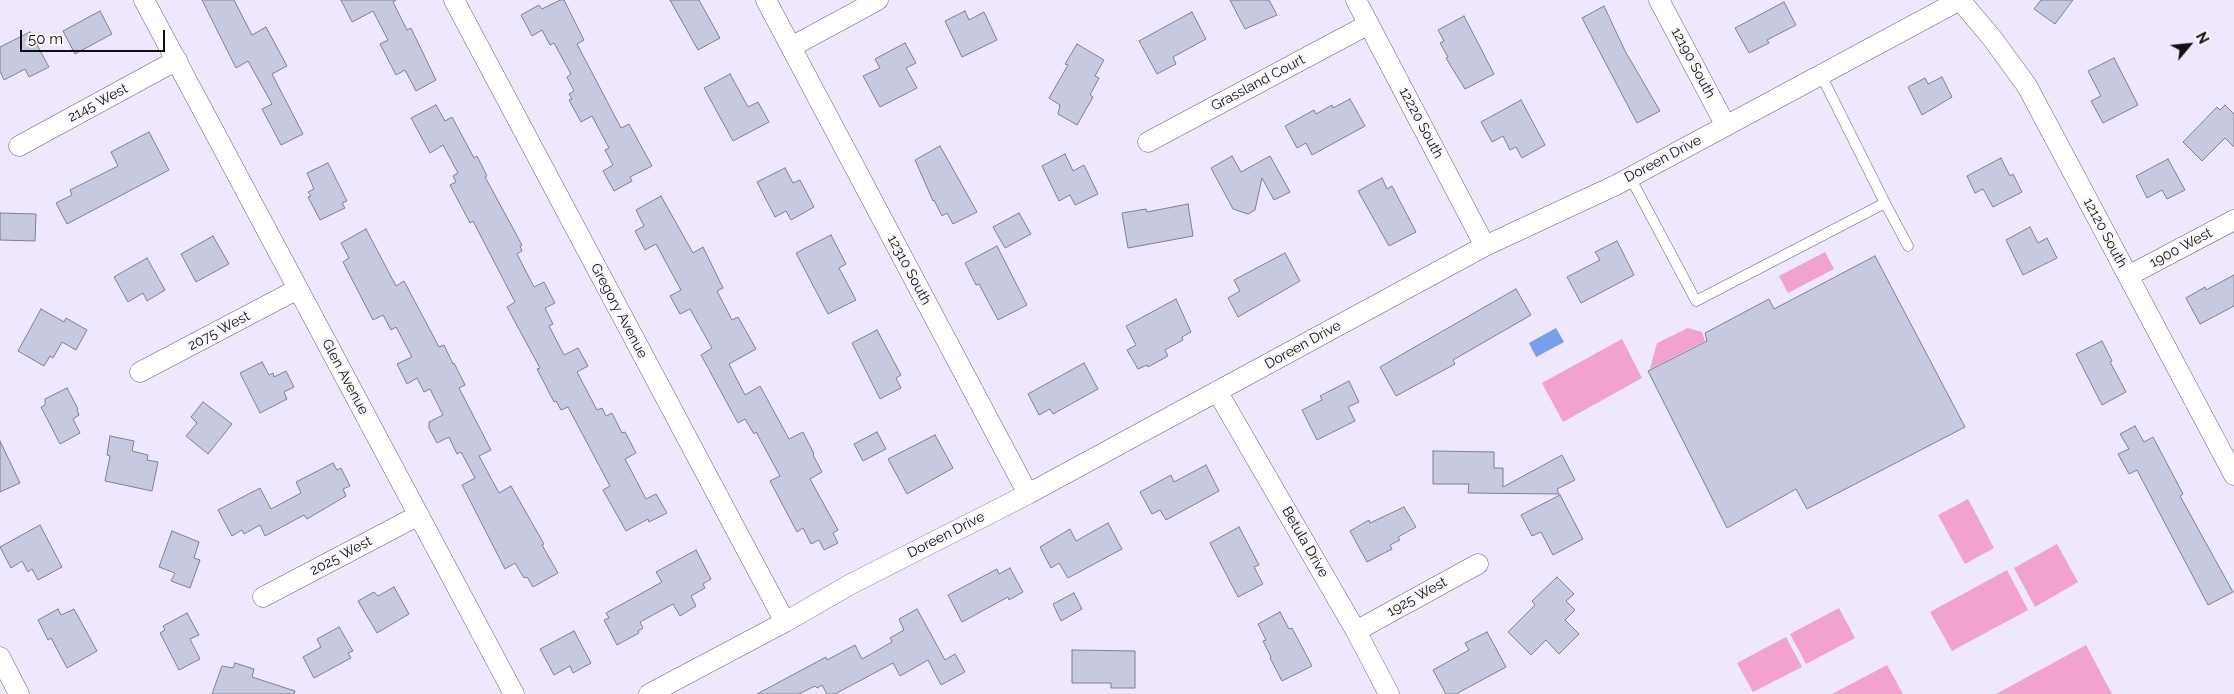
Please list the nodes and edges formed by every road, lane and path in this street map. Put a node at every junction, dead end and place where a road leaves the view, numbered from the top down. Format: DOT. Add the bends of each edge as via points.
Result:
graph roads {
  1 [pos="144,0"];
  2 [pos="454,0"];
  3 [pos="766,0"];
  4 [pos="878,0"];
  5 [pos="1356,0"];
  6 [pos="1659,0"];
  7 [pos="1960,0"];
  8 [pos="1369,24"];
  9 [pos="791,47"];
  10 [pos="176,60"];
  11 [pos="1821,75"];
  12 [pos="1726,126"];
  13 [pos="1148,142"];
  14 [pos="19,146"];
  15 [pos="1630,177"];
  16 [pos="1885,203"];
  17 [pos="2234,220"];
  18 [pos="1486,246"];
  19 [pos="1908,246"];
  20 [pos="2128,276"];
  21 [pos="298,289"];
  22 [pos="140,372"];
  23 [pos="1217,392"];
  24 [pos="2234,475"];
  25 [pos="1028,494"];
  26 [pos="419,516"];
  27 [pos="1478,564"];
  28 [pos="263,597"];
  29 [pos="785,622"];
  30 [pos="1356,631"];
  31 [pos="0,657"];
  32 [pos="20,694"];
  33 [pos="514,694"];
  34 [pos="649,694"];
  35 [pos="1389,694"];
  1 -- 10 [label="street, Glen Avenue"];
  2 -- 29 [label="street, Gregory Avenue"];
  3 -- 9 [label="street, 12310 South"];
  4 -- 9 [label="street"];
  5 -- 8 [label="street, 12220 South"];
  6 -- 12 [label="street, 12190 South"];
  7 -- 11 [label="street, Doreen Drive"];
  7 -- 20 [label="street, 12120 South" via="2027,86"];
  8 -- 13 [label="street, Grassland Court"];
  8 -- 18 [label="street, 12220 South"];
  9 -- 25 [label="street, 12310 South"];
  10 -- 14 [label="street, 2145 West"];
  10 -- 21 [label="street, Glen Avenue"];
  11 -- 12 [label="street, Doreen Drive"];
  11 -- 16 [label="lane"];
  12 -- 15 [label="street, Doreen Drive"];
  15 -- 16 [label="lane" via="1696,301"];
  15 -- 18 [label="street, Doreen Drive"];
  16 -- 19 [label="lane"];
  17 -- 20 [label="street, 1900 West"];
  18 -- 23 [label="street, Doreen Drive"];
  20 -- 24 [label="street, 12120 South"];
  21 -- 22 [label="street, 2075 West"];
  21 -- 26 [label="street, Glen Avenue"];
  23 -- 25 [label="street, Doreen Drive"];
  23 -- 30 [label="street, Betula Drive"];
  25 -- 29 [label="street, Doreen Drive" via="851,584"];
  26 -- 28 [label="street, 2025 West"];
  26 -- 33 [label="street, Glen Avenue"];
  27 -- 30 [label="street, 1925 West"];
  29 -- 34 [label="street, Doreen Drive"];
  30 -- 35 [label="street, Betula Drive"];
  31 -- 32 [label="street"];
}
